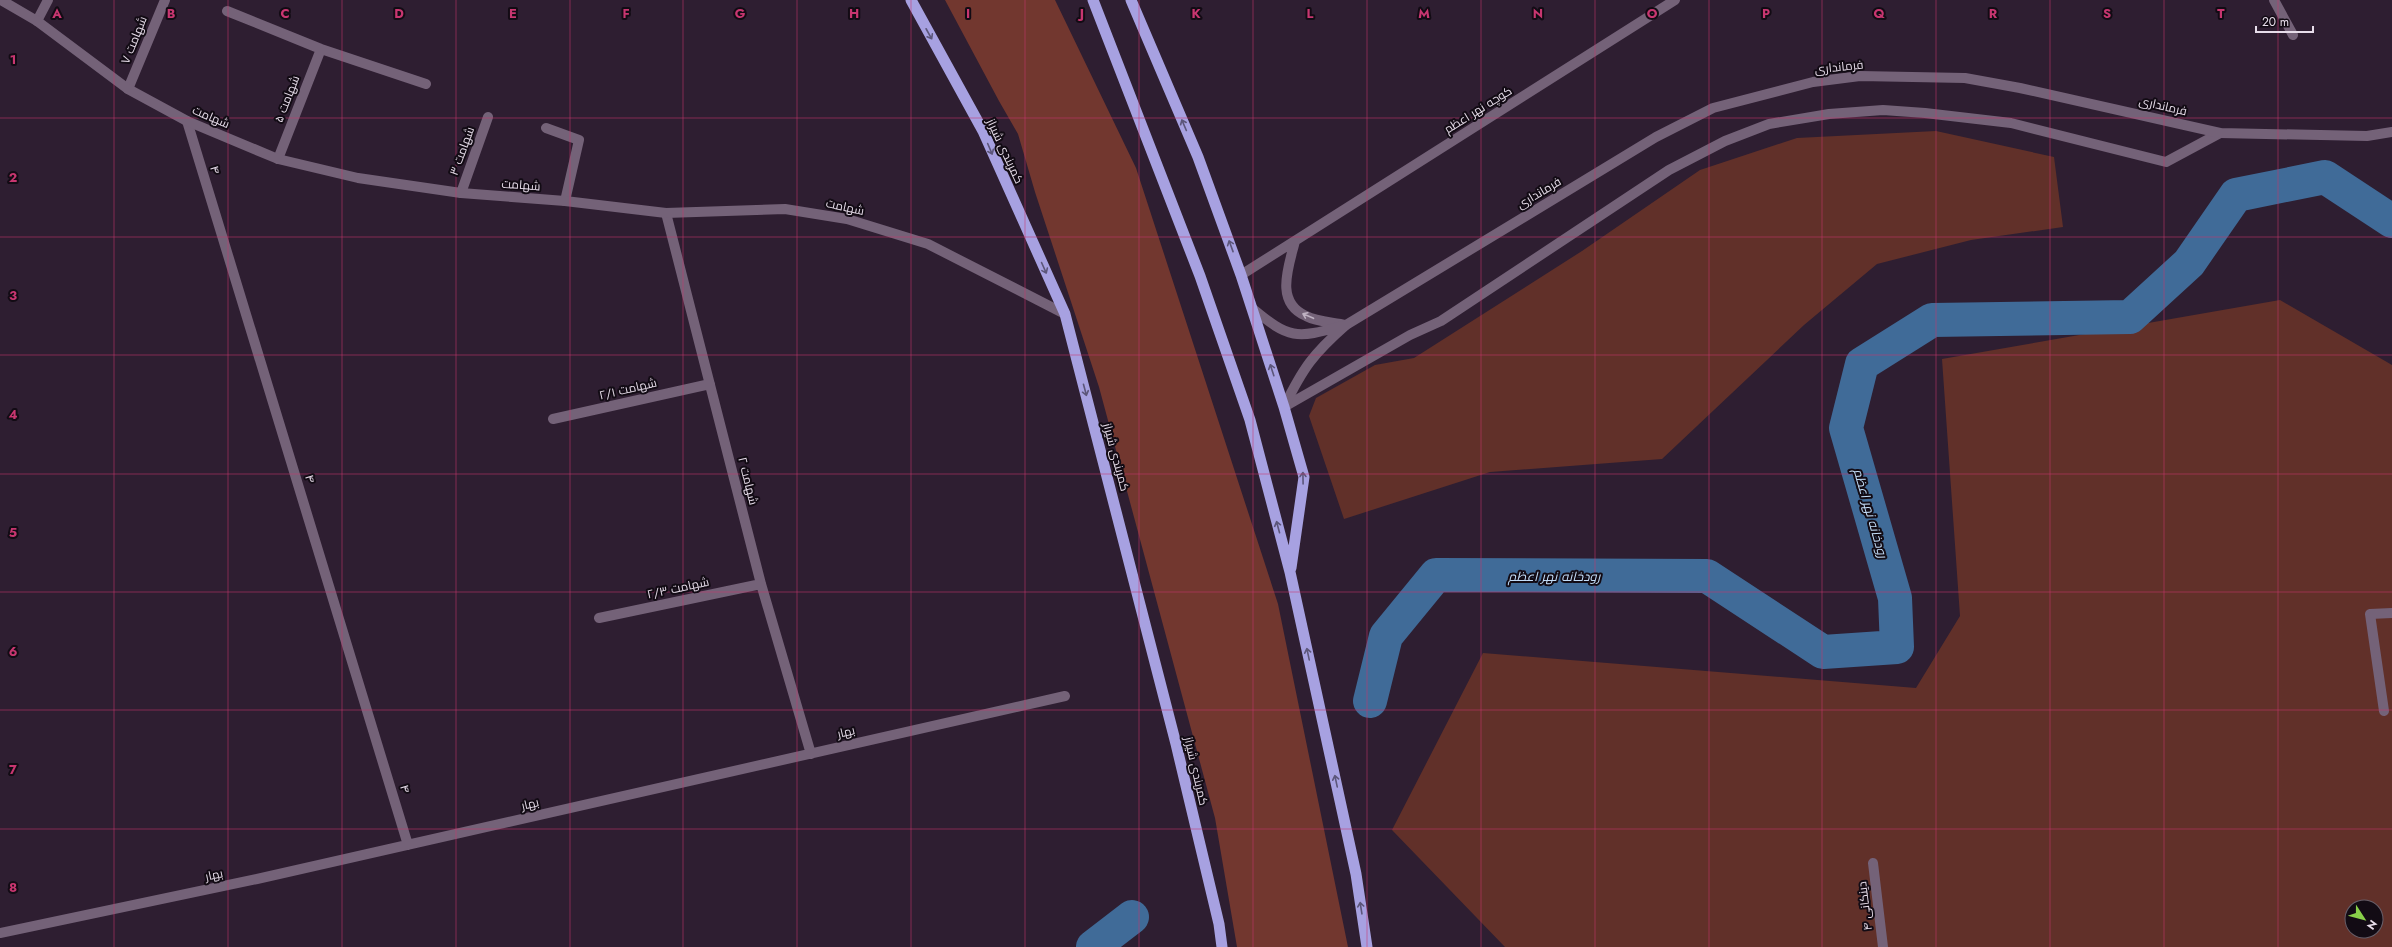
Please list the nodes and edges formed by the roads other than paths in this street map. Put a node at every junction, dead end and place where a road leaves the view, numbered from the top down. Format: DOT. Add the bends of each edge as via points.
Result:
graph roads {
  1 [pos="1,0"];
  2 [pos="48,0"];
  3 [pos="165,0"];
  4 [pos="911,0"];
  5 [pos="1093,0"];
  6 [pos="1131,0"];
  7 [pos="1675,0"];
  8 [pos="2274,0"];
  9 [pos="227,11"];
  10 [pos="36,22"];
  11 [pos="2293,35"];
  12 [pos="321,48"];
  13 [pos="426,84"];
  14 [pos="128,89"];
  15 [pos="488,117"];
  16 [pos="187,122"];
  17 [pos="546,128"];
  18 [pos="2392,132"];
  19 [pos="2220,133"];
  20 [pos="278,159"];
  21 [pos="461,193"];
  22 [pos="565,201"];
  23 [pos="666,213"];
  24 [pos="1294,241"];
  25 [pos="1241,275"];
  26 [pos="1252,308"];
  27 [pos="1065,314"];
  28 [pos="1346,325"];
  29 [pos="710,384"];
  30 [pos="1284,407"];
  31 [pos="553,419"];
  32 [pos="1290,572"];
  33 [pos="762,584"];
  34 [pos="2392,613"];
  35 [pos="599,618"];
  36 [pos="1065,696"];
  37 [pos="2384,711"];
  38 [pos="811,754"];
  39 [pos="408,845"];
  40 [pos="1873,863"];
  41 [pos="0,933"];
  42 [pos="1222,947"];
  43 [pos="1367,947"];
  44 [pos="1883,947"];
  1 -- 10 [label="street, شهامت"];
  2 -- 10 [label="street"];
  3 -- 14 [label="street, ۷ شهامت"];
  4 -- 27 [label="highway, کمربندی شیراز, one-way" via="983,131"];
  32 -- 5 [label="highway, one-way" via="1247,413 1200,276"];
  25 -- 6 [label="highway, one-way" via="1198,157"];
  7 -- 24 [label="street, کوچه نهر اعظم"];
  8 -- 11 [label="street"];
  9 -- 12 [label="street"];
  10 -- 14 [label="street, شهامت"];
  12 -- 13 [label="street"];
  12 -- 20 [label="street, ۵ شهامت"];
  14 -- 16 [label="street, شهامت"];
  15 -- 21 [label="street, ۳ شهامت"];
  16 -- 20 [label="street, شهامت"];
  16 -- 39 [label="street, ۴"];
  17 -- 22 [label="street" via="579,140"];
  18 -- 19 [label="street, فرمانداری" via="2367,136"];
  19 -- 28 [label="street, فرمانداری" via="1965,78 1860,76 1813,82 1713,108 1656,137"];
  19 -- 30 [label="street" via="2166,162 2011,123 1918,113 1883,110 1829,114 1768,124 1725,141 1669,170 1441,321 1410,335"];
  20 -- 21 [label="street, شهامت" via="358,178"];
  21 -- 22 [label="street, شهامت"];
  22 -- 23 [label="street, شهامت"];
  23 -- 27 [label="street, شهامت" via="784,209 847,219 928,244"];
  23 -- 29 [label="street, ۲ شهامت"];
  24 -- 25 [label="street, کوچه نهر اعظم"];
  28 -- 24 [label="street, one-way" via="1305,316 1290,302 1284,284"];
  25 -- 26 [label="highway"];
  26 -- 28 [label="street, فرمانداری" via="1274,326 1307,336"];
  30 -- 26 [label="highway, one-way"];
  27 -- 42 [label="highway, کمربندی شیراز, one-way" via="1176,744 1219,924"];
  28 -- 30 [label="street, فرمانداری" via="1318,349 1300,373"];
  29 -- 31 [label="street, ۲/۱ شهامت"];
  29 -- 33 [label="street, ۲ شهامت"];
  32 -- 30 [label="highway, one-way" via="1304,476"];
  43 -- 32 [label="highway, one-way" via="1356,874"];
  33 -- 35 [label="street, ۲/۳ شهامت"];
  33 -- 38 [label="street, ۲ شهامت"];
  34 -- 37 [label="street" via="2370,614"];
  36 -- 38 [label="street, بهار"];
  38 -- 39 [label="street, بهار"];
  39 -- 41 [label="street, بهار"];
  40 -- 44 [label="street, ۴ دینکانی"];
}
